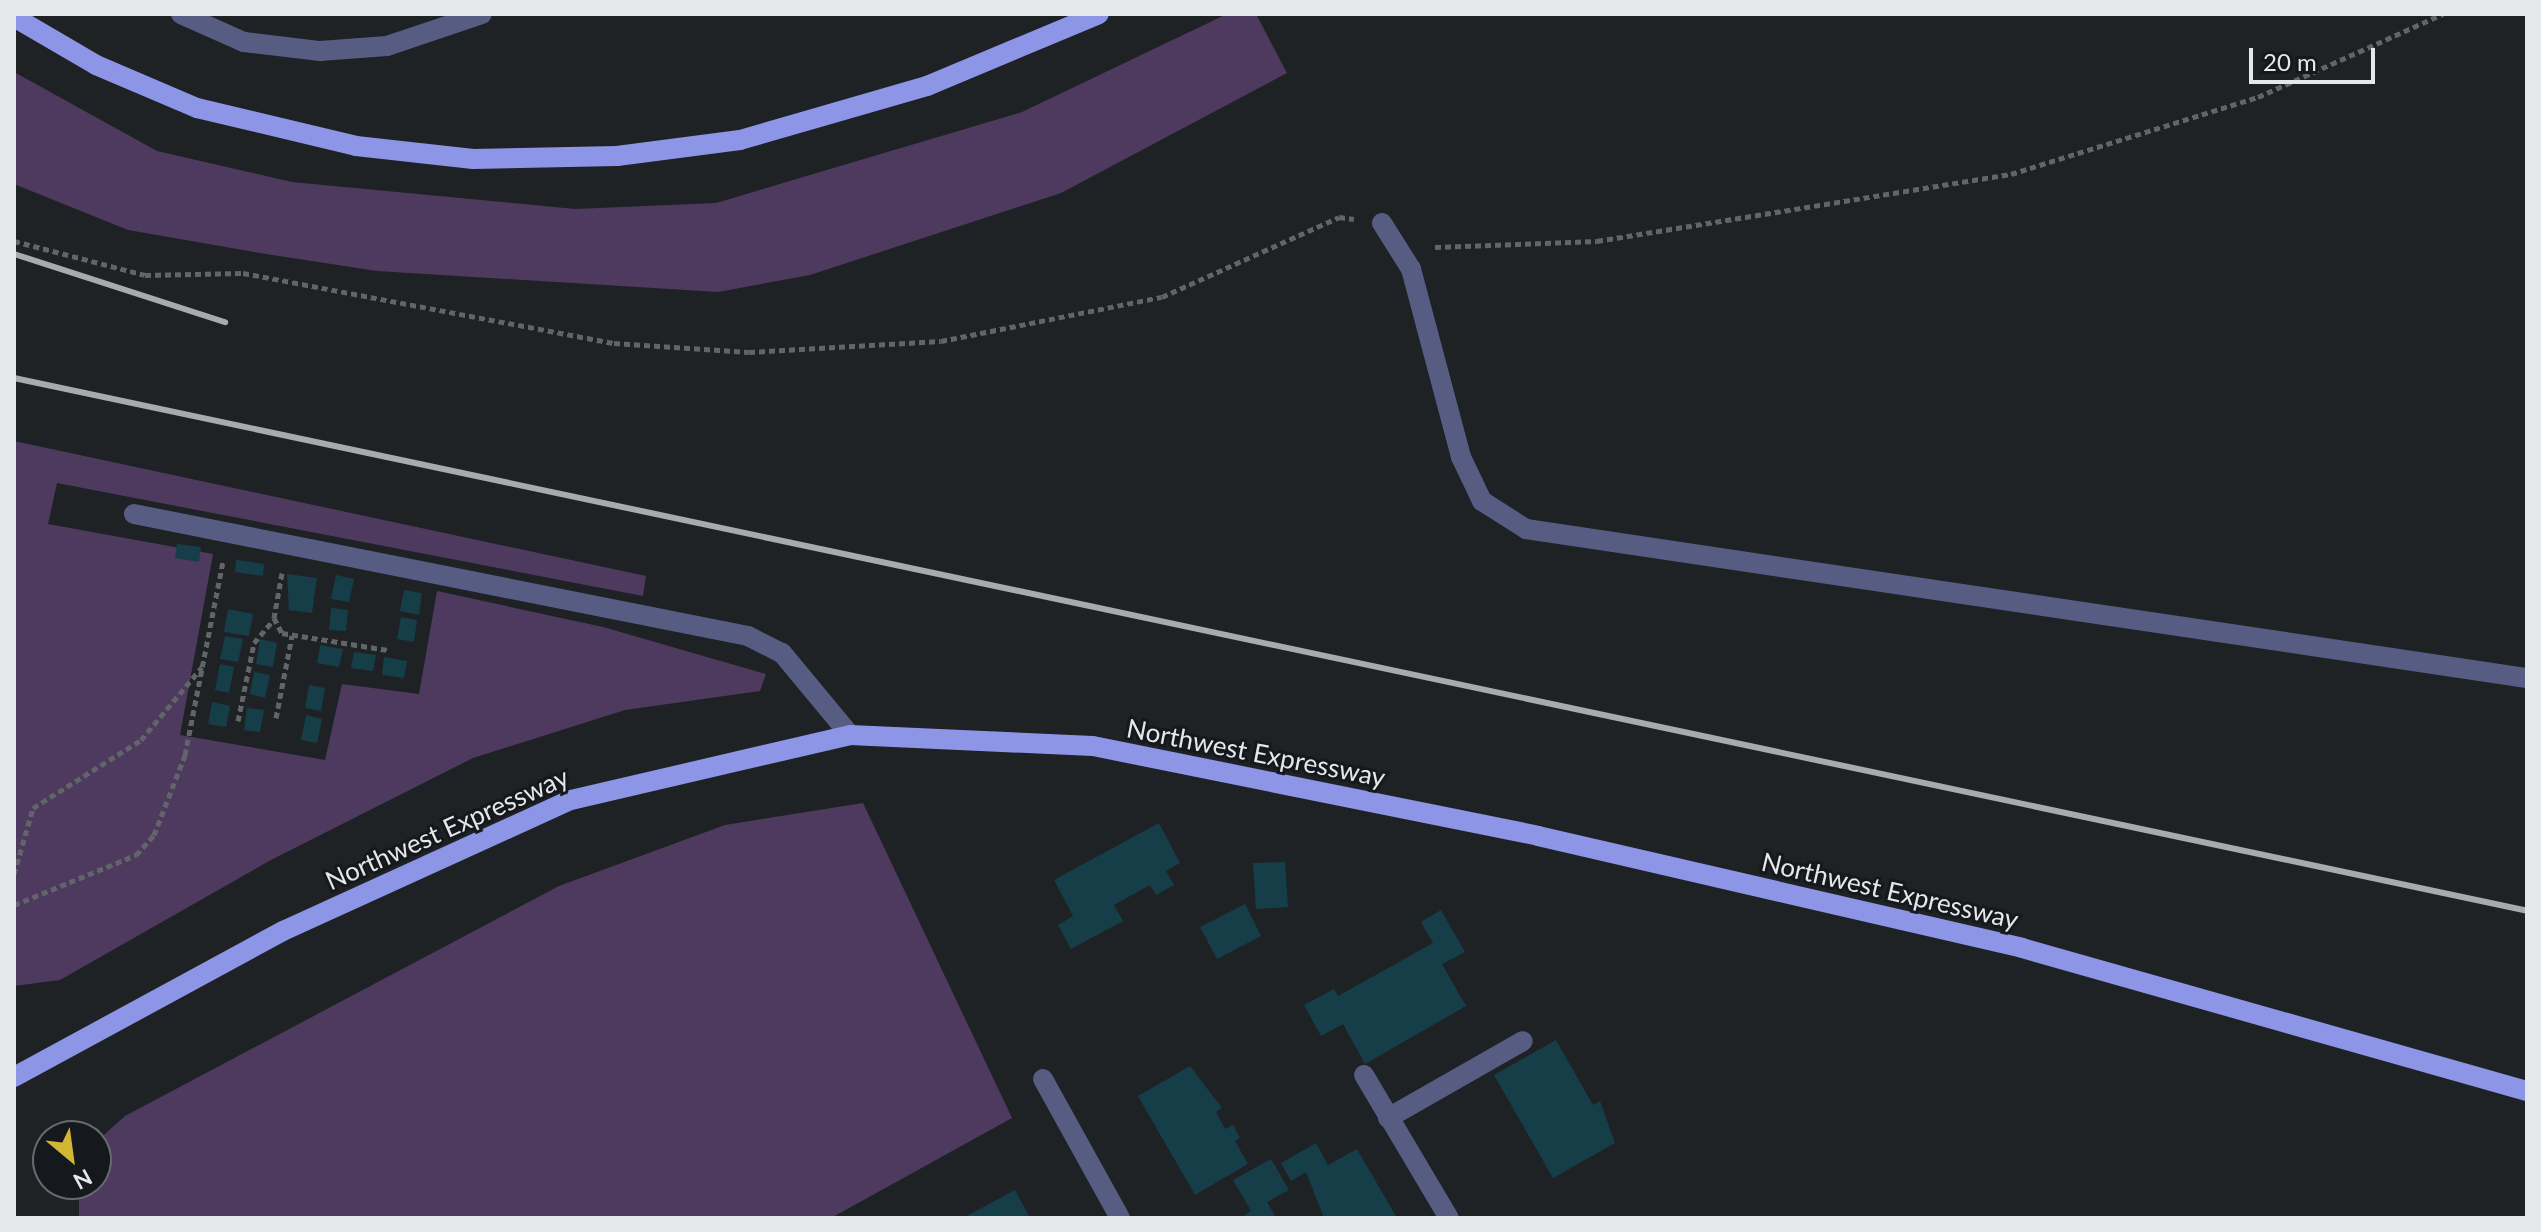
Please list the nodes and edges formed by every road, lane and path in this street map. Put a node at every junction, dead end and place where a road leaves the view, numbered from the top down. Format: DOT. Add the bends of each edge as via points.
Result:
graph roads {
  1 [pos="181,14"];
  2 [pos="482,14"];
  3 [pos="1099,14"];
  4 [pos="2443,14"];
  5 [pos="14,17"];
  6 [pos="1382,223"];
  7 [pos="14,241"];
  8 [pos="134,514"];
  9 [pos="229,533"];
  10 [pos="286,544"];
  11 [pos="274,618"];
  12 [pos="292,636"];
  13 [pos="388,650"];
  14 [pos="203,666"];
  15 [pos="2527,678"];
  16 [pos="276,718"];
  17 [pos="238,721"];
  18 [pos="850,735"];
  19 [pos="14,874"];
  20 [pos="14,905"];
  21 [pos="1523,1041"];
  22 [pos="1364,1075"];
  23 [pos="14,1077"];
  24 [pos="1043,1079"];
  25 [pos="2527,1091"];
  26 [pos="1388,1118"];
  27 [pos="1120,1218"];
  28 [pos="1449,1218"];
  1 -- 2 [label="street" via="244,42 320,51 387,46"];
  3 -- 5 [label="main road" via="927,86 740,140 617,156 473,159 356,146 197,108 96,65"];
  4 -- 6 [label="path" via="2258,97 2011,174 1597,241 1434,247"];
  6 -- 7 [label="path" via="1339,217 1162,297 941,341 749,352 614,343 243,273 145,275"];
  6 -- 15 [label="street" via="1411,269 1461,457 1482,501 1526,529"];
  8 -- 9 [label="street"];
  9 -- 10 [label="street"];
  9 -- 14 [label="path"];
  10 -- 11 [label="path"];
  10 -- 18 [label="street" via="748,636 782,653"];
  11 -- 12 [label="path"];
  11 -- 17 [label="path" via="254,643"];
  12 -- 13 [label="path"];
  12 -- 16 [label="path"];
  14 -- 19 [label="path" via="141,740 33,808"];
  14 -- 20 [label="path" via="185,755 154,835 136,855"];
  18 -- 23 [label="main road, Northwest Expressway" via="571,800 297,924"];
  18 -- 25 [label="main road, Northwest Expressway" via="1093,746 1538,836 2022,948"];
  21 -- 26 [label="street"];
  22 -- 26 [label="street"];
  24 -- 27 [label="street"];
  26 -- 28 [label="street"];
}
